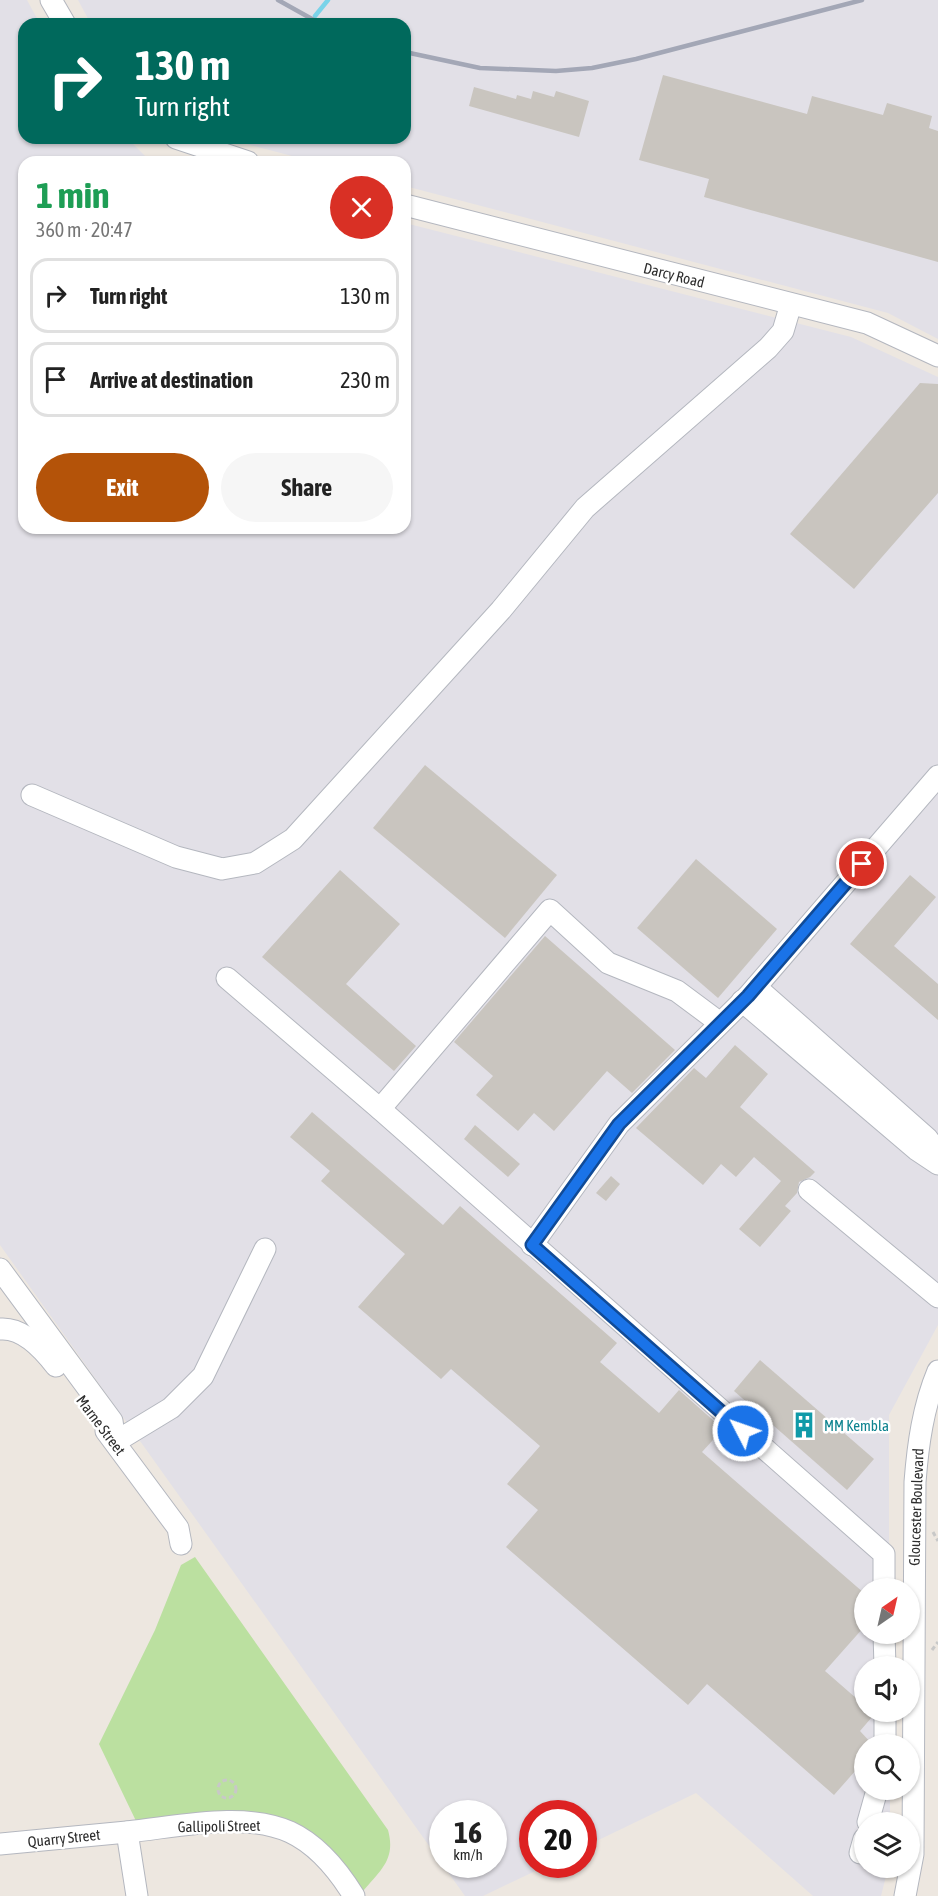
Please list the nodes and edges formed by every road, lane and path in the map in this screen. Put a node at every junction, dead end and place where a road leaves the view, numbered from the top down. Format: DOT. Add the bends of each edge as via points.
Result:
graph roads {
  1 [pos="51,0"];
  2 [pos="61,18"];
  3 [pos="194,144"];
  4 [pos="230,156"];
  5 [pos="411,208"];
  6 [pos="791,304"];
  7 [pos="938,356"];
  8 [pos="938,776"];
  9 [pos="32,795"];
  10 [pos="227,978"];
  11 [pos="749,994"];
  12 [pos="720,1023"];
  13 [pos="380,1109"];
  14 [pos="938,1153"];
  15 [pos="938,1164"];
  16 [pos="809,1190"];
  17 [pos="532,1245"];
  18 [pos="264,1249"];
  19 [pos="0,1269"];
  20 [pos="938,1297"];
  21 [pos="0,1329"];
  22 [pos="938,1371"];
  23 [pos="115,1442"];
  24 [pos="181,1544"];
  25 [pos="884,1578"];
  26 [pos="222,1782"];
  27 [pos="128,1832"];
  28 [pos="0,1844"];
  29 [pos="137,1896"];
  30 [pos="354,1896"];
  31 [pos="905,1896"];
  1 -- 2 [label="street"];
  3 -- 4 [label="street"];
  5 -- 6 [label="street, Darcy Road"];
  6 -- 7 [label="street, Darcy Road" via="867,323"];
  6 -- 9 [label="street" via="783,331 768,348 585,508 501,610 293,839 255,863 222,869 176,857"];
  8 -- 11 [label="street"];
  10 -- 13 [label="street"];
  11 -- 12 [label="street"];
  11 -- 14 [label="street" via="927,1138"];
  11 -- 15 [label="street" via="916,1150"];
  12 -- 13 [label="street" via="677,991 608,963 550,910"];
  12 -- 17 [label="street" via="619,1124"];
  13 -- 17 [label="street"];
  16 -- 20 [label="street"];
  17 -- 25 [label="street" via="884,1554"];
  18 -- 23 [label="street" via="203,1376 171,1408"];
  19 -- 23 [label="street" via="112,1421"];
  21 -- 23 [label="street, Marne Street" via="9,1328 41,1346"];
  22 -- 31 [label="street, Gloucester Boulevard" via="926,1405 915,1482 913,1854"];
  23 -- 24 [label="street, Marne Street" via="178,1528"];
  26 -- 26 [label="path" via="218,1792 230,1798 234,1786"];
  27 -- 28 [label="street, Quarry Street"];
  27 -- 29 [label="street"];
  27 -- 30 [label="street, Gallipoli Street" via="205,1824 268,1825 314,1847"];
}
